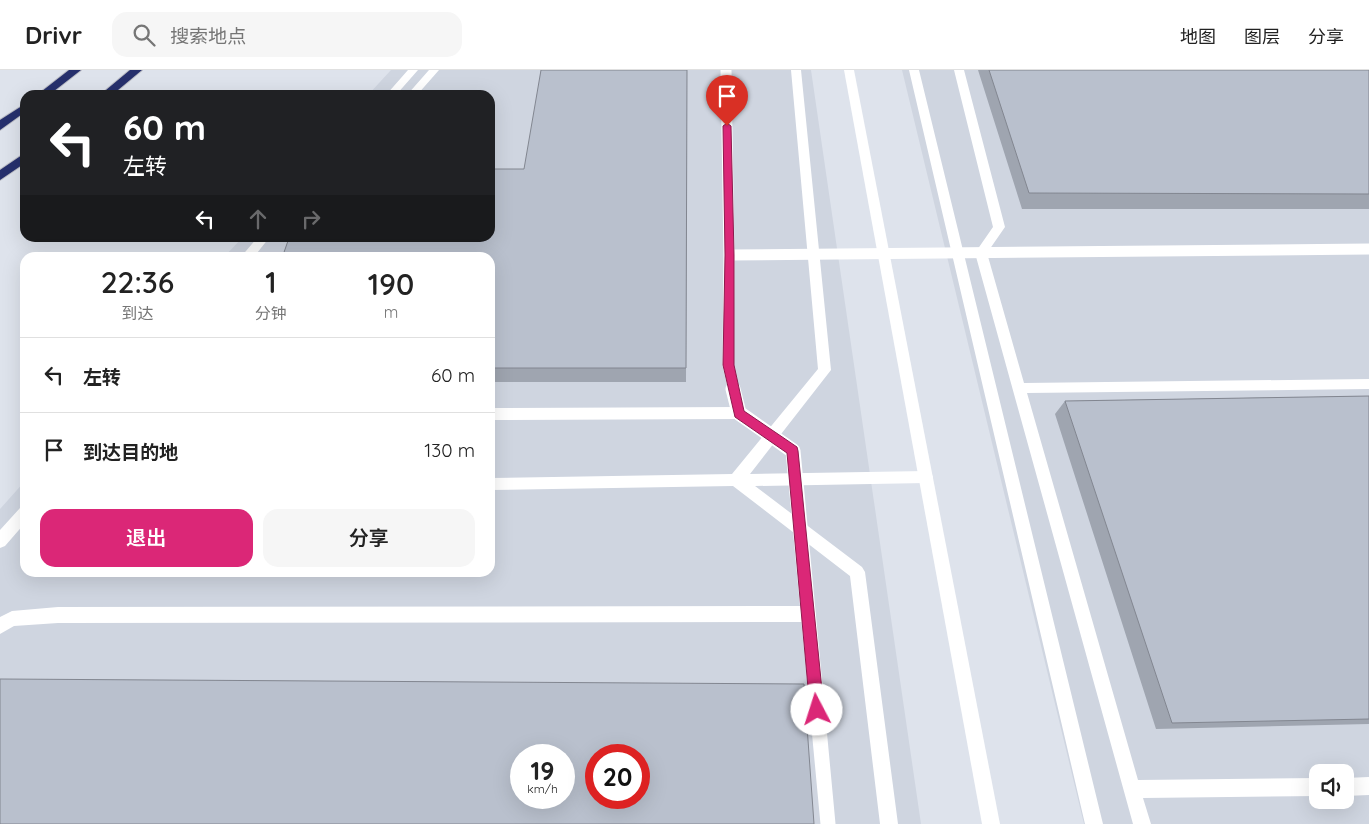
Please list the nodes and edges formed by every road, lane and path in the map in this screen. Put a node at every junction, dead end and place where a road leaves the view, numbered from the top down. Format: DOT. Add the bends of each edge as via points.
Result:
graph roads {
  1 [pos="76,70"];
  2 [pos="137,70"];
  3 [pos="413,70"];
  4 [pos="434,70"];
  5 [pos="726,70"];
  6 [pos="796,70"];
  7 [pos="849,70"];
  8 [pos="914,70"];
  9 [pos="960,70"];
  10 [pos="49,90"];
  11 [pos="111,90"];
  12 [pos="395,90"];
  13 [pos="416,90"];
  14 [pos="20,111"];
  15 [pos="0,126"];
  16 [pos="20,161"];
  17 [pos="0,176"];
  18 [pos="260,242"];
  19 [pos="1369,249"];
  20 [pos="251,252"];
  21 [pos="981,253"];
  22 [pos="729,255"];
  23 [pos="1369,384"];
  24 [pos="1019,388"];
  25 [pos="739,413"];
  26 [pos="495,414"];
  27 [pos="926,477"];
  28 [pos="736,480"];
  29 [pos="495,484"];
  30 [pos="20,518"];
  31 [pos="0,540"];
  32 [pos="808,614"];
  33 [pos="0,626"];
  34 [pos="1369,786"];
  35 [pos="1309,787"];
  36 [pos="1354,787"];
  37 [pos="1132,789"];
  38 [pos="828,824"];
  39 [pos="889,824"];
  40 [pos="992,824"];
  41 [pos="1094,824"];
  42 [pos="1142,824"];
  1 -- 10 [label="highway"];
  2 -- 11 [label="highway"];
  3 -- 12 [label="street"];
  4 -- 13 [label="street"];
  5 -- 22 [label="street, bridge"];
  6 -- 28 [label="street" via="825,370"];
  7 -- 27 [label="street"];
  8 -- 41 [label="street"];
  9 -- 21 [label="street" via="999,227"];
  14 -- 15 [label="highway"];
  16 -- 17 [label="highway"];
  18 -- 20 [label="street"];
  19 -- 21 [label="street, bridge"];
  21 -- 22 [label="street, bridge"];
  21 -- 24 [label="street"];
  22 -- 25 [label="street, bridge" via="728,365"];
  23 -- 24 [label="street"];
  24 -- 37 [label="street"];
  25 -- 26 [label="street"];
  25 -- 32 [label="street, bridge" via="793,451"];
  27 -- 28 [label="street"];
  27 -- 40 [label="street"];
  28 -- 29 [label="street"];
  28 -- 39 [label="street" via="857,572"];
  30 -- 31 [label="street"];
  32 -- 33 [label="street" via="58,615 12,619"];
  32 -- 38 [label="street, bridge"];
  34 -- 36 [label="street"];
  35 -- 37 [label="street"];
  37 -- 42 [label="street"];
}
